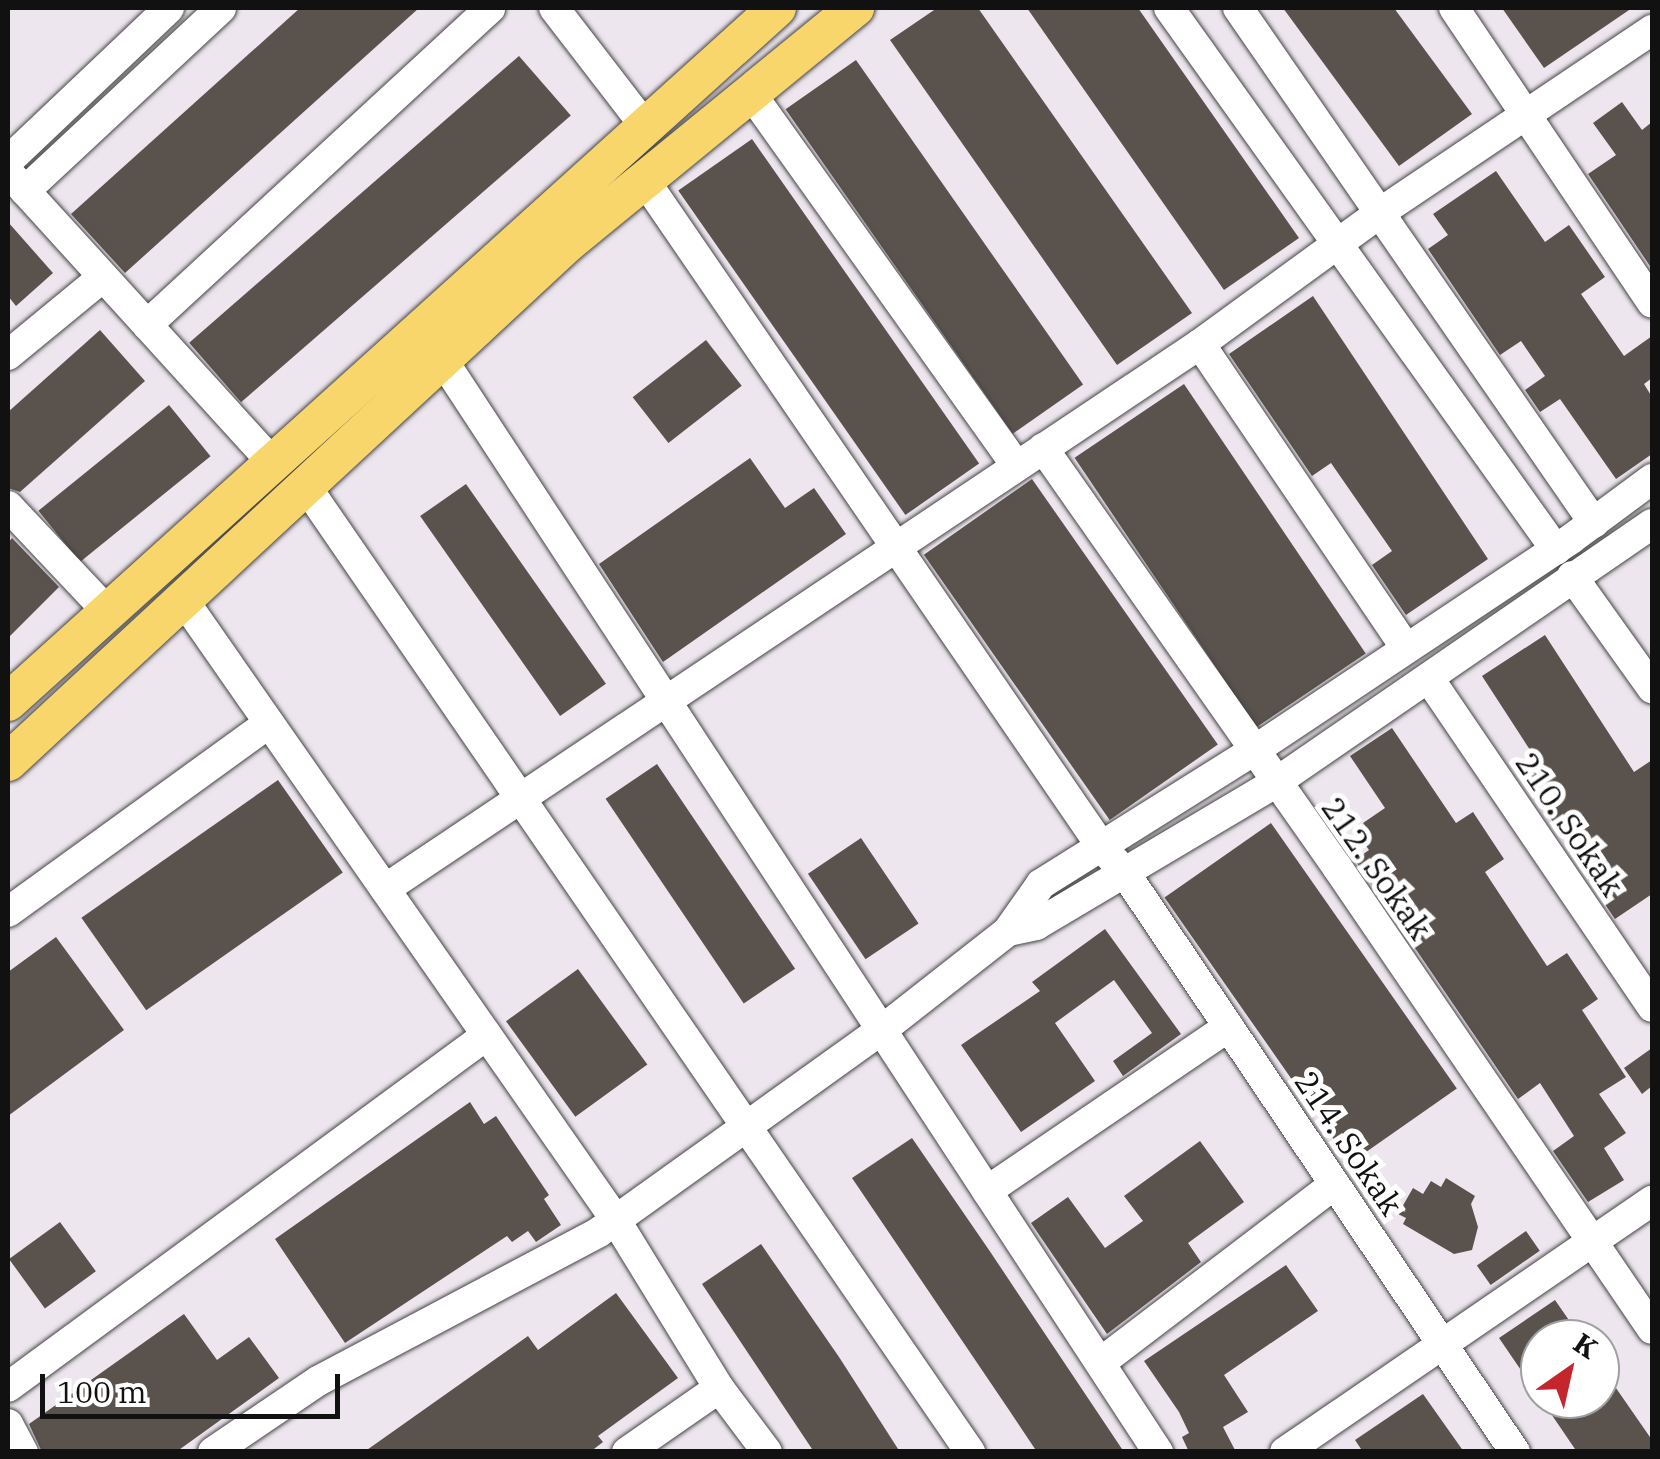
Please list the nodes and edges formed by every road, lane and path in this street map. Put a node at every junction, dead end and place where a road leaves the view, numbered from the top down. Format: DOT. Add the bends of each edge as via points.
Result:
graph roads {
  1 [pos="222,8"];
  2 [pos="490,8"];
  3 [pos="554,8"];
  4 [pos="777,8"];
  5 [pos="855,8"];
  6 [pos="1169,8"];
  7 [pos="1238,8"];
  8 [pos="1454,8"];
  9 [pos="151,13"];
  10 [pos="1652,30"];
  11 [pos="752,95"];
  12 [pos="1525,113"];
  13 [pos="645,126"];
  14 [pos="8,161"];
  15 [pos="645,181"];
  16 [pos="16,182"];
  17 [pos="1378,214"];
  18 [pos="1339,245"];
  19 [pos="103,277"];
  20 [pos="1652,303"];
  21 [pos="147,325"];
  22 [pos="1200,344"];
  23 [pos="8,355"];
  24 [pos="442,359"];
  25 [pos="1042,448"];
  26 [pos="272,462"];
  27 [pos="1016,465"];
  28 [pos="1652,479"];
  29 [pos="305,485"];
  30 [pos="8,506"];
  31 [pos="1594,523"];
  32 [pos="1652,524"];
  33 [pos="895,545"];
  34 [pos="1556,550"];
  35 [pos="1572,576"];
  36 [pos="182,598"];
  37 [pos="107,611"];
  38 [pos="1406,648"];
  39 [pos="1430,680"];
  40 [pos="1652,688"];
  41 [pos="8,702"];
  42 [pos="666,702"];
  43 [pos="269,723"];
  44 [pos="1255,750"];
  45 [pos="8,762"];
  46 [pos="1275,784"];
  47 [pos="524,801"];
  48 [pos="1101,846"];
  49 [pos="1124,873"];
  50 [pos="385,889"];
  51 [pos="8,912"];
  52 [pos="1008,931"];
  53 [pos="1652,1007"];
  54 [pos="1228,1027"];
  55 [pos="882,1030"];
  56 [pos="487,1035"];
  57 [pos="747,1125"];
  58 [pos="1334,1184"];
  59 [pos="987,1192"];
  60 [pos="1652,1201"];
  61 [pos="615,1219"];
  62 [pos="1593,1244"];
  63 [pos="1652,1329"];
  64 [pos="1443,1345"];
  65 [pos="1100,1363"];
  66 [pos="8,1387"];
  67 [pos="720,1388"];
  68 [pos="8,1424"];
  69 [pos="23,1452"];
  70 [pos="213,1452"];
  71 [pos="627,1452"];
  72 [pos="767,1452"];
  73 [pos="970,1452"];
  74 [pos="1158,1452"];
  75 [pos="1286,1452"];
  76 [pos="1515,1452"];
  1 -- 16 [label="street"];
  2 -- 21 [label="street"];
  3 -- 13 [label="street"];
  4 -- 13 [label="main road"];
  5 -- 11 [label="main road"];
  6 -- 18 [label="street"];
  7 -- 17 [label="street"];
  8 -- 12 [label="street"];
  9 -- 14 [label="street"];
  10 -- 12 [label="street"];
  11 -- 15 [label="main road"];
  11 -- 27 [label="street"];
  12 -- 17 [label="street"];
  12 -- 20 [label="street"];
  13 -- 26 [label="main road"];
  15 -- 24 [label="main road"];
  15 -- 33 [label="street"];
  16 -- 19 [label="street"];
  17 -- 18 [label="street"];
  17 -- 31 [label="street"];
  18 -- 22 [label="street"];
  18 -- 34 [label="street"];
  19 -- 21 [label="street"];
  19 -- 23 [label="street"];
  21 -- 26 [label="street"];
  22 -- 25 [label="street"];
  22 -- 38 [label="street"];
  24 -- 29 [label="main road"];
  24 -- 42 [label="street"];
  25 -- 27 [label="street"];
  25 -- 44 [label="street, 212. Sokak"];
  26 -- 37 [label="main road"];
  27 -- 33 [label="street"];
  28 -- 31 [label="street"];
  29 -- 36 [label="main road"];
  29 -- 47 [label="street"];
  30 -- 37 [label="street"];
  31 -- 34 [label="street"];
  32 -- 35 [label="street"];
  33 -- 42 [label="street"];
  33 -- 48 [label="street"];
  34 -- 38 [label="street"];
  35 -- 39 [label="street"];
  35 -- 40 [label="street"];
  36 -- 43 [label="street"];
  36 -- 45 [label="main road"];
  37 -- 41 [label="main road"];
  38 -- 44 [label="street"];
  39 -- 46 [label="street"];
  39 -- 53 [label="street, 210. Sokak"];
  42 -- 47 [label="street"];
  42 -- 55 [label="street"];
  43 -- 50 [label="street"];
  43 -- 51 [label="street"];
  44 -- 46 [label="street, 212. Sokak"];
  44 -- 48 [label="street"];
  46 -- 49 [label="street"];
  46 -- 62 [label="street, 212. Sokak"];
  47 -- 50 [label="street"];
  47 -- 57 [label="street"];
  48 -- 49 [label="street, 214. Sokak"];
  48 -- 52 [label="street" via="1041,884"];
  49 -- 52 [label="street" via="1036,926"];
  49 -- 54 [label="street, 214. Sokak"];
  50 -- 56 [label="street"];
  52 -- 55 [label="street"];
  54 -- 58 [label="street, 214. Sokak"];
  54 -- 59 [label="street"];
  55 -- 57 [label="street"];
  55 -- 59 [label="street"];
  56 -- 61 [label="street"];
  56 -- 66 [label="street"];
  57 -- 61 [label="street"];
  57 -- 73 [label="street"];
  58 -- 64 [label="street, 214. Sokak"];
  58 -- 65 [label="street"];
  59 -- 65 [label="street"];
  60 -- 62 [label="street"];
  61 -- 67 [label="street"];
  61 -- 70 [label="street" via="318,1381"];
  62 -- 63 [label="street, 212. Sokak"];
  62 -- 64 [label="street"];
  64 -- 75 [label="street"];
  64 -- 76 [label="street, 214. Sokak"];
  65 -- 74 [label="street"];
  67 -- 71 [label="street"];
  67 -- 72 [label="street"];
  68 -- 69 [label="street"];
}
